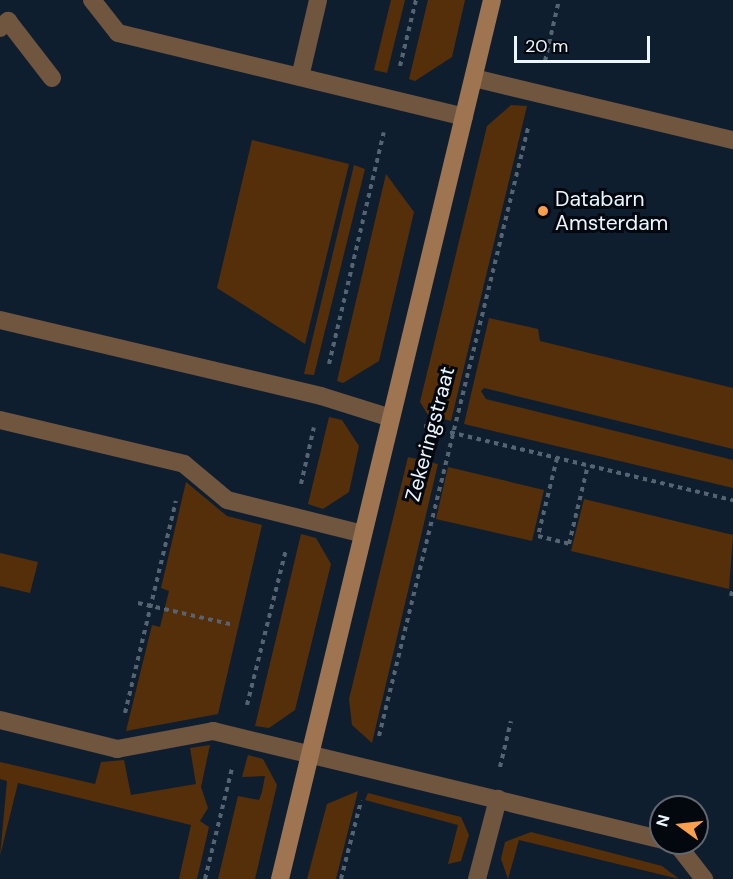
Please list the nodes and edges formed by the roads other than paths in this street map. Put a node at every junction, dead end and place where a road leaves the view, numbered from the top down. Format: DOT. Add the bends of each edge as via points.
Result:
graph roads {
  1 [pos="92,0"];
  2 [pos="318,0"];
  3 [pos="492,0"];
  4 [pos="0,28"];
  5 [pos="300,77"];
  6 [pos="52,78"];
  7 [pos="474,78"];
  8 [pos="464,117"];
  9 [pos="733,140"];
  10 [pos="0,320"];
  11 [pos="391,418"];
  12 [pos="0,420"];
  13 [pos="363,534"];
  14 [pos="0,720"];
  15 [pos="310,754"];
  16 [pos="495,798"];
  17 [pos="649,836"];
  18 [pos="685,855"];
  19 [pos="280,879"];
  20 [pos="477,879"];
  21 [pos="704,879"];
  1 -- 5 [label="lane" via="118,33"];
  2 -- 5 [label="lane"];
  3 -- 7 [label="street, Zekeringstraat"];
  4 -- 6 [label="lane" via="8,21"];
  5 -- 8 [label="lane"];
  7 -- 8 [label="street, Zekeringstraat"];
  7 -- 9 [label="lane"];
  8 -- 11 [label="street, Zekeringstraat"];
  10 -- 11 [label="lane" via="321,396"];
  11 -- 13 [label="street, Zekeringstraat"];
  12 -- 13 [label="lane" via="184,464 227,500"];
  13 -- 15 [label="street, Zekeringstraat"];
  14 -- 15 [label="lane" via="117,749 213,731"];
  15 -- 16 [label="lane"];
  15 -- 19 [label="street, Zekeringstraat"];
  16 -- 17 [label="lane"];
  16 -- 20 [label="lane"];
  18 -- 21 [label="lane"];
}
